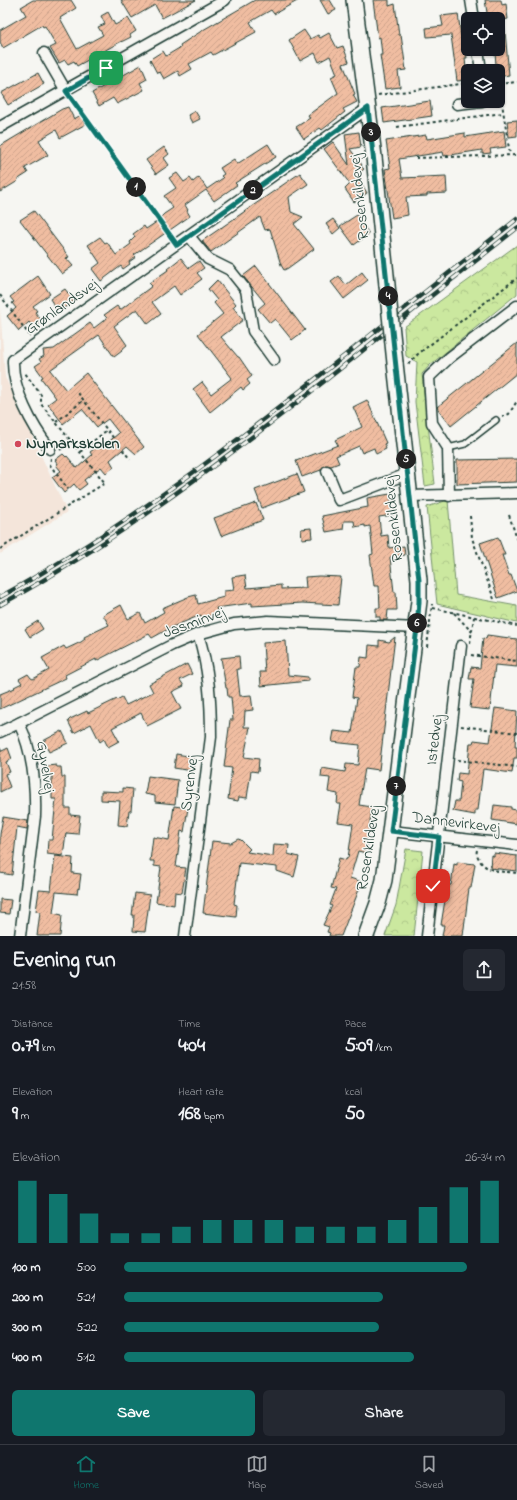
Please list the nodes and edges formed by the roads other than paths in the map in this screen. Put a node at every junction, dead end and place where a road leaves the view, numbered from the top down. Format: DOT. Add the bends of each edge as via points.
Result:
graph roads {
  1 [pos="225,0"];
  2 [pos="354,0"];
  3 [pos="471,0"];
  4 [pos="473,12"];
  5 [pos="44,53"];
  6 [pos="66,91"];
  7 [pos="367,103"];
  8 [pos="457,104"];
  9 [pos="461,104"];
  10 [pos="0,127"];
  11 [pos="189,236"];
  12 [pos="517,306"];
  13 [pos="274,360"];
  14 [pos="496,420"];
  15 [pos="448,448"];
  16 [pos="54,452"];
  17 [pos="327,472"];
  18 [pos="407,474"];
  19 [pos="517,493"];
  20 [pos="410,496"];
  21 [pos="449,496"];
  22 [pos="417,628"];
  23 [pos="198,634"];
  24 [pos="461,650"];
  25 [pos="20,723"];
  26 [pos="0,732"];
  27 [pos="391,831"];
  28 [pos="439,837"];
  29 [pos="517,845"];
  30 [pos="20,936"];
  31 [pos="185,936"];
  32 [pos="366,936"];
  33 [pos="426,936"];
  1 -- 6 [label="street"];
  2 -- 7 [label="street, Rosenkildevej"];
  3 -- 4 [label="street"];
  5 -- 6 [label="street"];
  6 -- 10 [label="street"];
  7 -- 11 [label="street, Grønlandsvej"];
  7 -- 18 [label="street, Rosenkildevej, bridge" via="387,285 399,366"];
  8 -- 9 [label="street"];
  11 -- 13 [label="street" via="208,259 230,270 246,290 253,331"];
  11 -- 16 [label="street, Grønlandsvej" via="13,360 12,372 16,388 38,433"];
  12 -- 15 [label="street" via="449,358 429,377 432,423"];
  14 -- 15 [label="lane" via="465,444"];
  15 -- 21 [label="street"];
  17 -- 18 [label="street" via="339,500"];
  18 -- 20 [label="street, Rosenkildevej"];
  19 -- 21 [label="street"];
  20 -- 21 [label="street"];
  20 -- 22 [label="street, Rosenkildevej" via="419,580"];
  22 -- 23 [label="street, Jasminvej" via="268,621 234,624"];
  22 -- 27 [label="street, Rosenkildevej"];
  23 -- 25 [label="street, Jasminvej"];
  23 -- 31 [label="street, Syrenvej" via="208,676 211,736"];
  24 -- 28 [label="street, Istedvej"];
  25 -- 26 [label="street, Jasminvej"];
  25 -- 30 [label="street, Gyvelvej" via="33,766 36,797"];
  27 -- 28 [label="street, Dannevirkevej"];
  27 -- 32 [label="street, Rosenkildevej" via="378,903"];
  28 -- 29 [label="street, Dannevirkevej"];
  28 -- 33 [label="street, Istedvej"];
}
